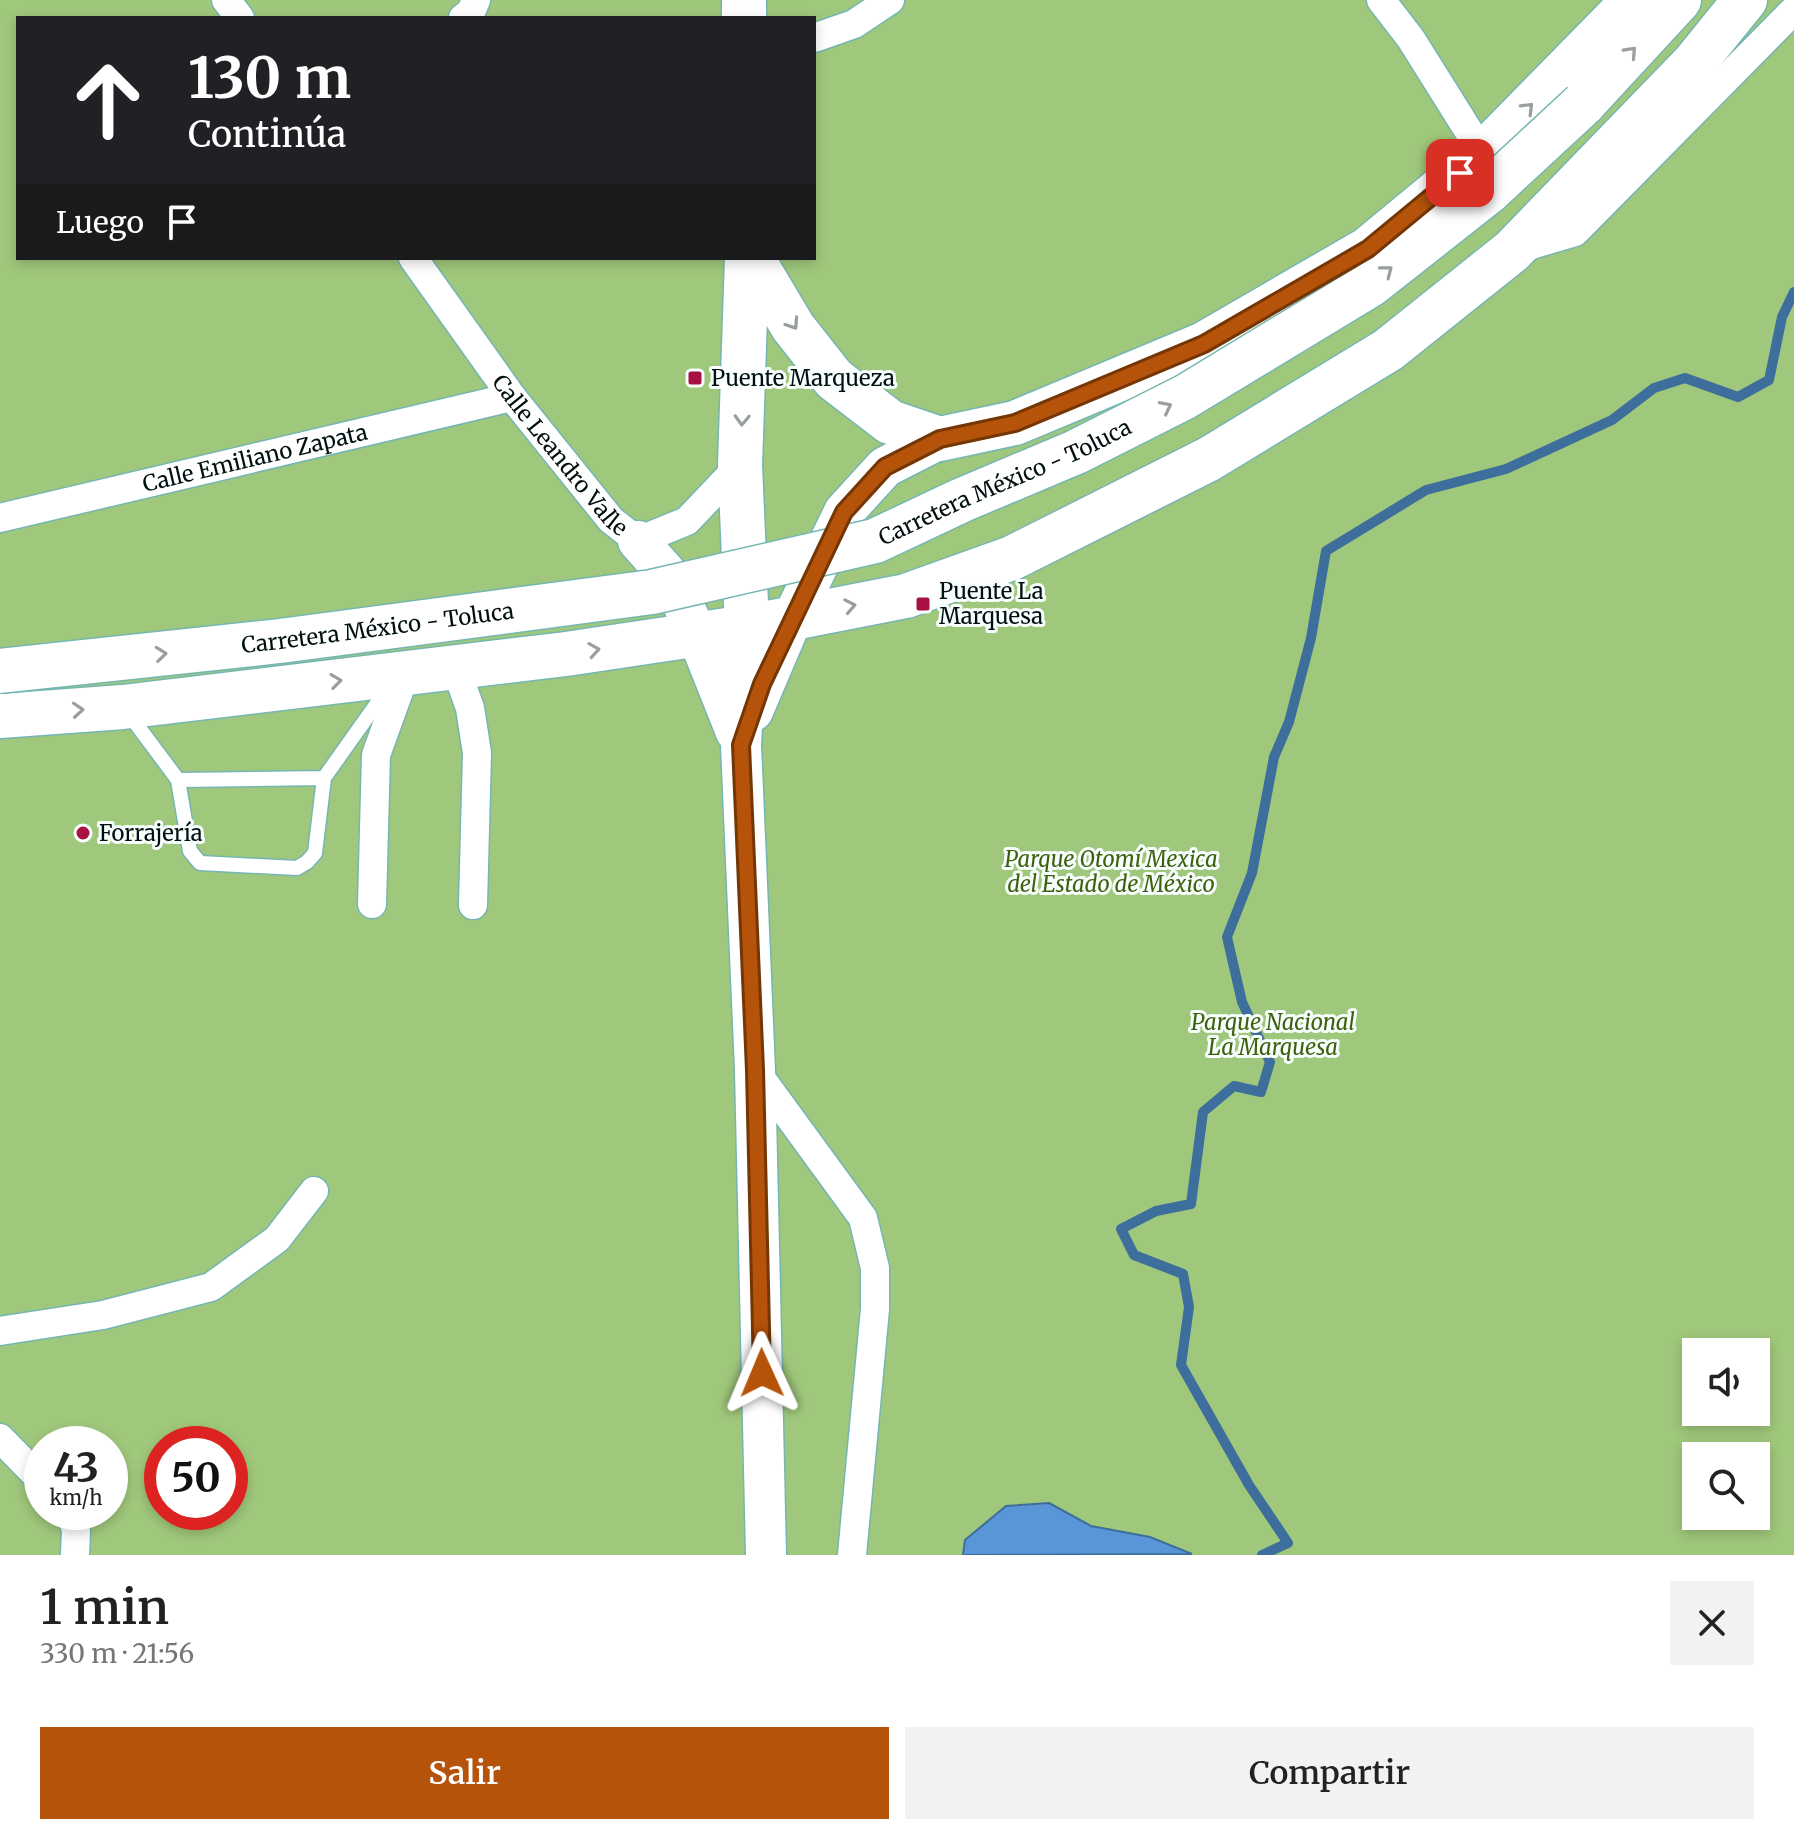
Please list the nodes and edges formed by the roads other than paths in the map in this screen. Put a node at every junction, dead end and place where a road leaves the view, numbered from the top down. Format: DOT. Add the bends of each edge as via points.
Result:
graph roads {
  1 [pos="226,0"];
  2 [pos="890,0"];
  3 [pos="1381,0"];
  4 [pos="1634,0"];
  5 [pos="1679,0"];
  6 [pos="1745,0"];
  7 [pos="1794,10"];
  8 [pos="238,16"];
  9 [pos="816,37"];
  10 [pos="1483,154"];
  11 [pos="1512,251"];
  12 [pos="414,260"];
  13 [pos="749,260"];
  14 [pos="750,260"];
  15 [pos="512,397"];
  16 [pos="940,439"];
  17 [pos="740,465"];
  18 [pos="0,518"];
  19 [pos="638,541"];
  20 [pos="793,617"];
  21 [pos="747,627"];
  22 [pos="697,634"];
  23 [pos="455,666"];
  24 [pos="0,671"];
  25 [pos="402,673"];
  26 [pos="123,707"];
  27 [pos="0,716"];
  28 [pos="741,745"];
  29 [pos="324,778"];
  30 [pos="178,780"];
  31 [pos="372,904"];
  32 [pos="473,905"];
  33 [pos="755,1070"];
  34 [pos="314,1191"];
  35 [pos="0,1331"];
  36 [pos="0,1438"];
  37 [pos="24,1463"];
  38 [pos="76,1530"];
  39 [pos="75,1555"];
  40 [pos="766,1555"];
  41 [pos="852,1555"];
  1 -- 8 [label="street"];
  2 -- 9 [label="street" via="854,24"];
  3 -- 10 [label="street"];
  10 -- 4 [label="main road, one-way"];
  24 -- 5 [label="main road, Carretera México - Toluca, one-way, bridge" via="652,592 875,541 1185,397 1370,285 1488,192 1583,104"];
  6 -- 11 [label="main road" via="1694,63"];
  7 -- 11 [label="street" via="1575,232"];
  10 -- 16 [label="main road" via="1368,249 1204,344 1015,423"];
  20 -- 11 [label="main road, one-way" via="906,596 1012,558 1209,459 1388,350"];
  12 -- 15 [label="street, Calle Leandro Valle"];
  13 -- 17 [label="main road, one-way"];
  14 -- 16 [label="main road, one-way" via="834,379 890,422"];
  15 -- 18 [label="street, Calle Emiliano Zapata"];
  15 -- 19 [label="street, Calle Leandro Valle" via="611,520"];
  16 -- 20 [label="main road" via="885,467 844,512"];
  17 -- 19 [label="street, Calle Leandro Valle" via="687,521"];
  17 -- 21 [label="main road"];
  19 -- 22 [label="main road" via="670,577"];
  20 -- 21 [label="main road"];
  20 -- 28 [label="main road"];
  21 -- 22 [label="main road"];
  21 -- 28 [label="main road"];
  23 -- 22 [label="main road, one-way"];
  22 -- 28 [label="main road"];
  23 -- 25 [label="main road"];
  23 -- 32 [label="street" via="470,708 477,753"];
  26 -- 25 [label="main road, one-way"];
  25 -- 29 [label="lane"];
  25 -- 31 [label="street" via="376,755"];
  27 -- 26 [label="main road, one-way"];
  26 -- 30 [label="lane"];
  28 -- 33 [label="main road"];
  29 -- 30 [label="lane"];
  29 -- 30 [label="lane" via="315,853 297,868 200,863 190,851"];
  33 -- 40 [label="main road"];
  33 -- 41 [label="street" via="863,1218 875,1268"];
  34 -- 35 [label="street" via="277,1239 211,1287 103,1315"];
  36 -- 37 [label="street"];
  38 -- 39 [label="street"];
}
